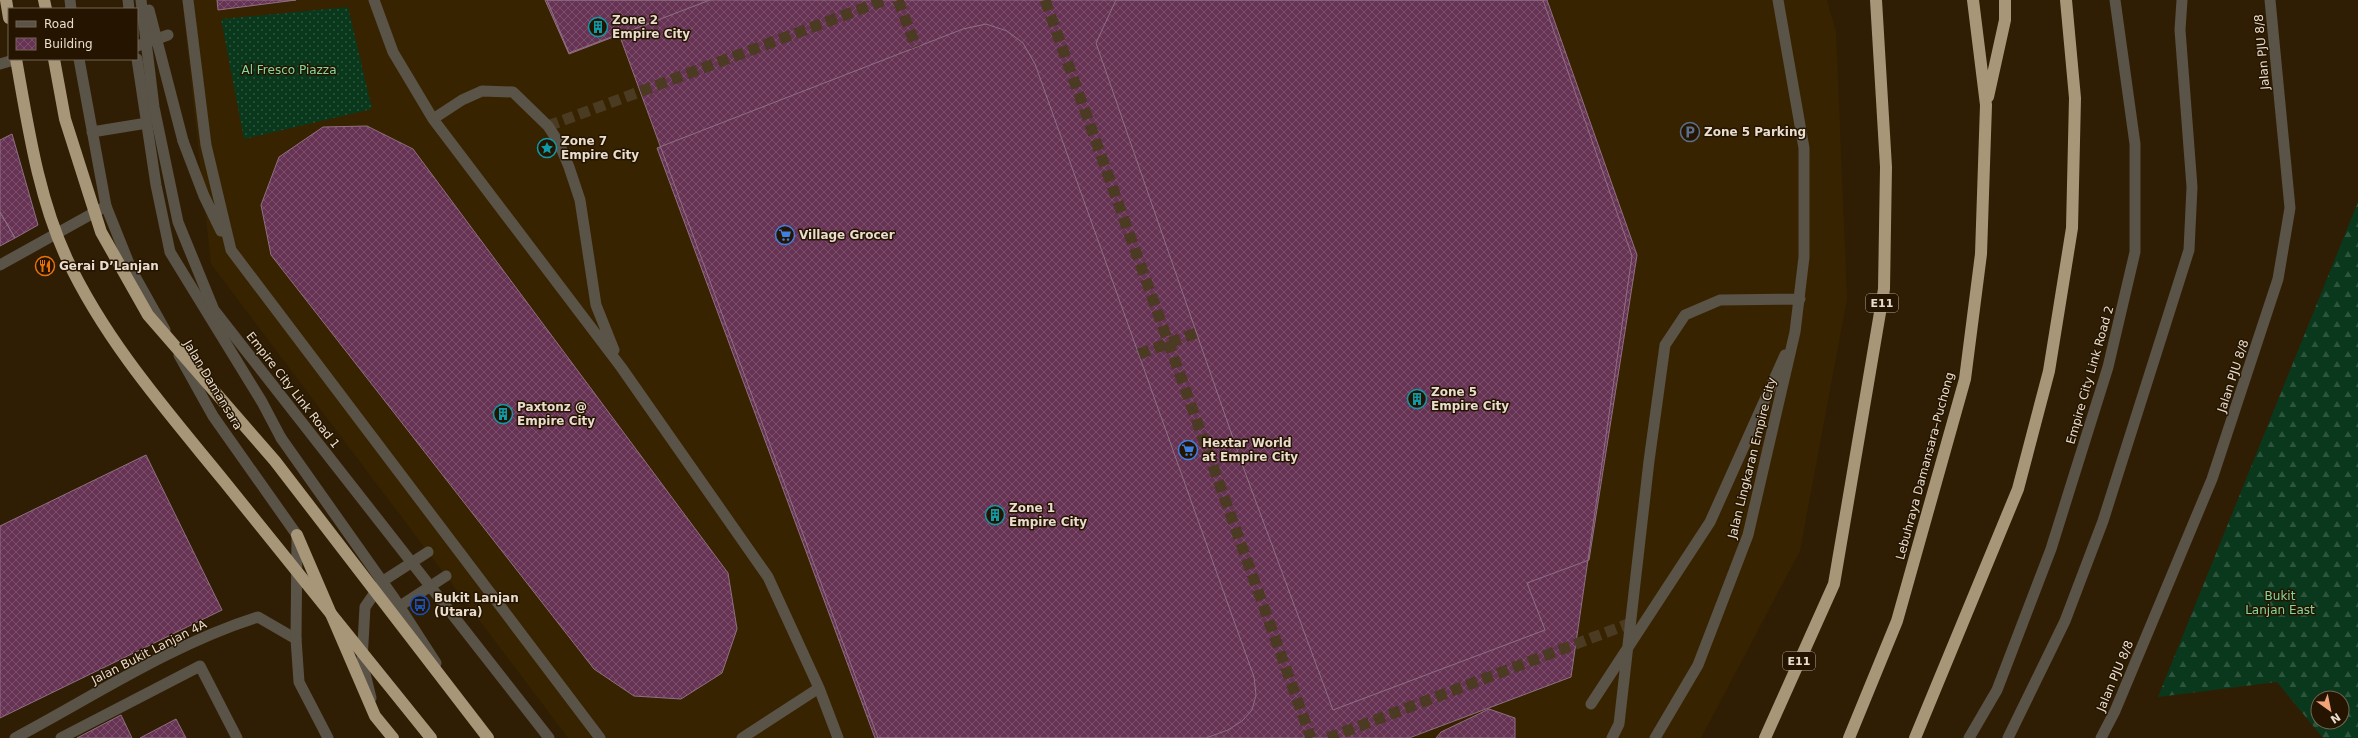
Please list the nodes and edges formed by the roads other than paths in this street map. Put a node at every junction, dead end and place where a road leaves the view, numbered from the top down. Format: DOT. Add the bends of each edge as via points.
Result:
graph roads {
  1 [pos="6,0"];
  2 [pos="141,0"];
  3 [pos="146,0"];
  4 [pos="188,0"];
  5 [pos="374,0"];
  6 [pos="1778,0"];
  7 [pos="1868,0"];
  8 [pos="1876,0"];
  9 [pos="1972,0"];
  10 [pos="2005,0"];
  11 [pos="2066,0"];
  12 [pos="2115,0"];
  13 [pos="2182,0"];
  14 [pos="2270,0"];
  15 [pos="8,12"];
  16 [pos="1876,19"];
  17 [pos="168,36"];
  18 [pos="138,46"];
  19 [pos="13,60"];
  20 [pos="16,60"];
  21 [pos="54,60"];
  22 [pos="79,60"];
  23 [pos="137,60"];
  24 [pos="0,64"];
  25 [pos="1986,105"];
  26 [pos="433,119"];
  27 [pos="147,123"];
  28 [pos="92,132"];
  29 [pos="106,206"];
  30 [pos="230,250"];
  31 [pos="0,266"];
  32 [pos="1800,299"];
  33 [pos="1795,332"];
  34 [pos="621,367"];
  35 [pos="297,534"];
  36 [pos="428,552"];
  37 [pos="446,576"];
  38 [pos="383,581"];
  39 [pos="400,606"];
  40 [pos="296,639"];
  41 [pos="1628,646"];
  42 [pos="819,688"];
  43 [pos="1591,704"];
  44 [pos="375,716"];
  45 [pos="15,738"];
  46 [pos="61,738"];
  47 [pos="237,738"];
  48 [pos="328,738"];
  49 [pos="393,738"];
  50 [pos="431,738"];
  51 [pos="484,738"];
  52 [pos="488,738"];
  53 [pos="549,738"];
  54 [pos="600,738"];
  55 [pos="742,738"];
  56 [pos="838,738"];
  57 [pos="1612,738"];
  58 [pos="1655,738"];
  59 [pos="1765,738"];
  60 [pos="1850,738"];
  61 [pos="1915,738"];
  62 [pos="1969,738"];
  63 [pos="2008,738"];
  64 [pos="2101,738"];
  1 -- 15 [label="highway"];
  2 -- 53 [label="street, Empire City Link Road 1, bridge" via="154,107 178,222 214,310"];
  3 -- 30 [label="street, bridge" via="183,141 204,196"];
  4 -- 30 [label="street" via="206,145"];
  5 -- 26 [label="street" via="393,52"];
  6 -- 32 [label="street, Jalan Lingkaran Empire City" via="1804,148 1804,257"];
  7 -- 16 [label="highway"];
  8 -- 16 [label="highway, E11"];
  9 -- 25 [label="highway, Lebuhraya Damansara–Puchong"];
  10 -- 25 [label="highway" via="2005,20"];
  11 -- 61 [label="highway" via="2075,98 2072,228 2049,371 2018,488"];
  12 -- 62 [label="street, Empire City Link Road 2" via="2135,144 2135,252 2108,367 2052,549 1997,690"];
  13 -- 63 [label="street" via="2180,30 2192,187 2189,250 2103,522 2065,622"];
  14 -- 64 [label="street, Jalan PJU 8/8" via="2290,208 2278,279 2212,479 2115,711"];
  16 -- 59 [label="highway, E11" via="1886,167 1884,289 1834,584"];
  17 -- 18 [label="street"];
  19 -- 24 [label="street"];
  20 -- 50 [label="highway, bridge" via="30,135 49,215 67,260 106,330 164,407"];
  21 -- 52 [label="highway, bridge" via="64,119 101,232 148,315 275,461"];
  22 -- 28 [label="street, Jalan Damansara"];
  23 -- 27 [label="street"];
  25 -- 60 [label="highway, Lebuhraya Damansara–Puchong" via="1981,254 1965,379 1897,621"];
  26 -- 34 [label="street"];
  26 -- 34 [label="street" via="462,100 482,91 513,92 548,126 560,144 574,180 580,200 596,305"];
  27 -- 28 [label="street"];
  27 -- 38 [label="street" via="156,185 170,252 262,402 281,438"];
  28 -- 29 [label="street, Jalan Damansara"];
  29 -- 31 [label="street"];
  29 -- 35 [label="street, Jalan Damansara" via="132,271 214,416"];
  30 -- 54 [label="street"];
  32 -- 33 [label="street, Jalan Lingkaran Empire City"];
  32 -- 41 [label="street" via="1720,300 1685,315 1665,344"];
  33 -- 41 [label="street, Jalan Lingkaran Empire City" via="1710,522"];
  33 -- 58 [label="street, Jalan Lingkaran Empire City" via="1748,535 1698,665"];
  34 -- 42 [label="street" via="768,577"];
  35 -- 40 [label="street"];
  35 -- 44 [label="highway"];
  36 -- 38 [label="street"];
  37 -- 39 [label="street"];
  38 -- 39 [label="street"];
  38 -- 44 [label="street" via="365,607 362,654"];
  39 -- 51 [label="street"];
  40 -- 45 [label="street, Jalan Bukit Lanjan 4A" via="258,617 226,627 158,660"];
  40 -- 48 [label="street" via="299,682"];
  41 -- 43 [label="street, Jalan Lingkaran Empire City"];
  41 -- 57 [label="street" via="1619,724"];
  42 -- 55 [label="street"];
  42 -- 56 [label="street"];
  44 -- 49 [label="highway"];
  46 -- 47 [label="street" via="200,666"];
}
